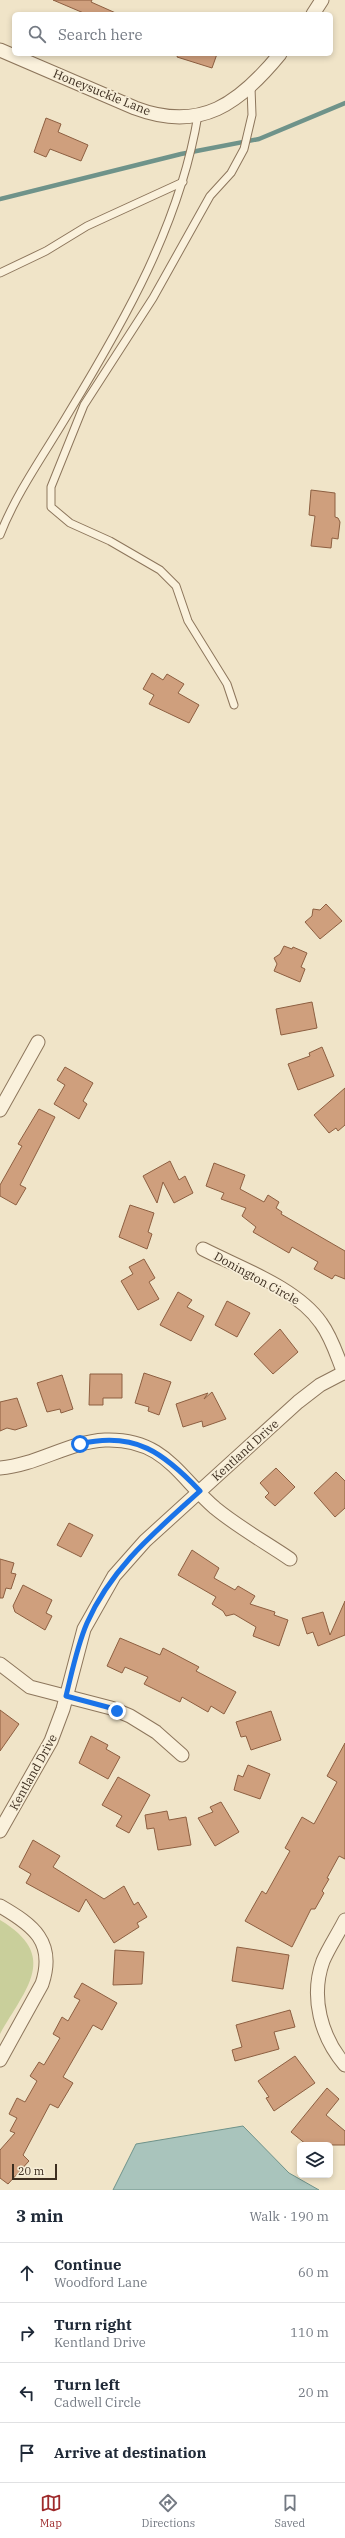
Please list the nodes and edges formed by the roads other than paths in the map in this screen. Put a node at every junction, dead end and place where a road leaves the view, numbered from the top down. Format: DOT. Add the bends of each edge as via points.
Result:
graph roads {
  1 [pos="322,0"];
  2 [pos="314,12"];
  3 [pos="0,50"];
  4 [pos="12,55"];
  5 [pos="14,56"];
  6 [pos="278,56"];
  7 [pos="251,88"];
  8 [pos="198,115"];
  9 [pos="183,182"];
  10 [pos="0,273"];
  11 [pos="0,535"];
  12 [pos="234,704"];
  13 [pos="38,1042"];
  14 [pos="0,1110"];
  15 [pos="203,1249"];
  16 [pos="344,1372"];
  17 [pos="0,1468"];
  18 [pos="200,1491"];
  19 [pos="290,1559"];
  20 [pos="0,1664"];
  21 [pos="66,1696"];
  22 [pos="182,1755"];
  23 [pos="0,1831"];
  24 [pos="0,1906"];
  25 [pos="345,1920"];
  26 [pos="0,2060"];
  27 [pos="345,2065"];
  1 -- 2 [label="street"];
  3 -- 4 [label="street, Honeysuckle Lane"];
  5 -- 8 [label="street, Honeysuckle Lane" via="149,113 176,117"];
  6 -- 7 [label="street, Honeysuckle Lane"];
  7 -- 8 [label="street, Honeysuckle Lane" via="229,103"];
  7 -- 12 [label="lane" via="252,116 244,149 231,173 210,196 153,298 84,405 51,487 51,507 70,523 110,541 160,570 176,586 188,621 227,684"];
  8 -- 9 [label="lane"];
  9 -- 10 [label="lane" via="87,226 46,251"];
  9 -- 11 [label="lane" via="175,207 115,336 27,483"];
  13 -- 14 [label="street"];
  15 -- 16 [label="street, Donington Circle" via="301,1302 322,1324"];
  16 -- 18 [label="street, Kentland Drive" via="298,1402"];
  17 -- 18 [label="street" via="26,1464 86,1443 106,1440 124,1442 145,1447 165,1457"];
  18 -- 19 [label="street" via="210,1504 231,1521"];
  18 -- 21 [label="street, Kentland Drive" via="136,1550 106,1587 84,1629"];
  20 -- 21 [label="street" via="30,1686"];
  21 -- 22 [label="street" via="130,1716 156,1732"];
  21 -- 23 [label="street, Kentland Drive" via="47,1750"];
  24 -- 26 [label="street" via="31,1926 40,1936 47,1959 42,1984"];
  25 -- 27 [label="street" via="323,1963 318,2006 323,2031 335,2054"];
}
